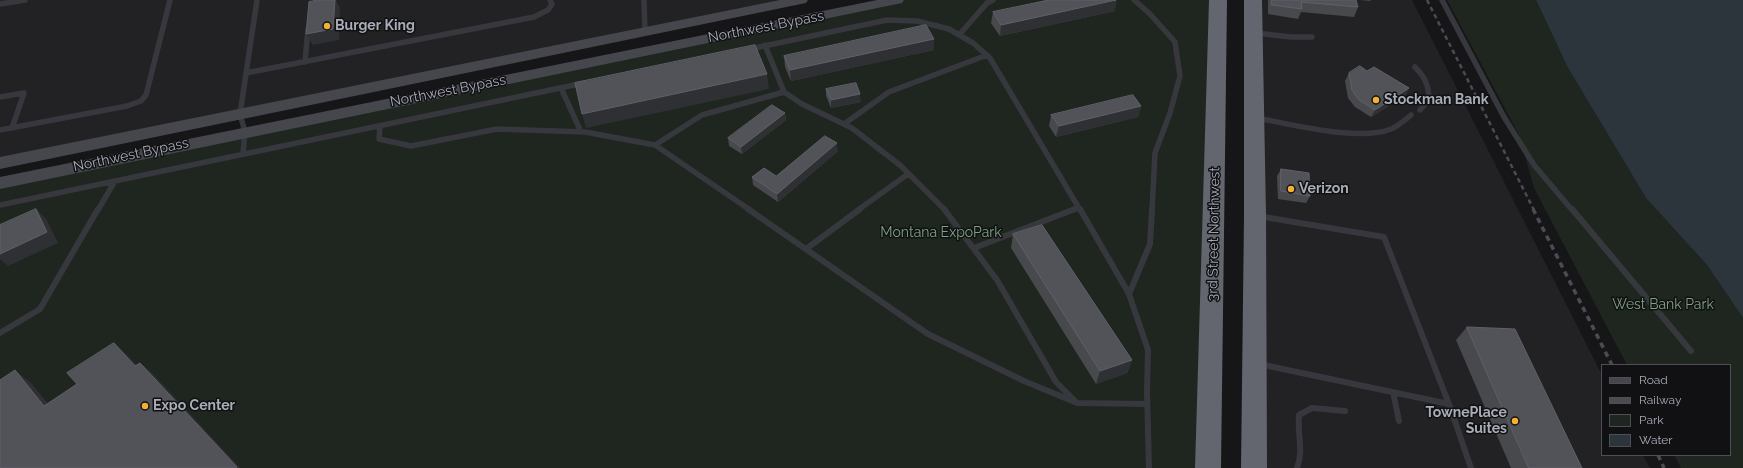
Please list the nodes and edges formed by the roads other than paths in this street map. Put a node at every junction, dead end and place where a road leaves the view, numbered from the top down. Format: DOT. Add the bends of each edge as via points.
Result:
graph roads {
  1 [pos="25,0"];
  2 [pos="170,0"];
  3 [pos="257,0"];
  4 [pos="550,0"];
  5 [pos="644,0"];
  6 [pos="801,0"];
  7 [pos="897,0"];
  8 [pos="993,0"];
  9 [pos="1134,0"];
  10 [pos="1218,0"];
  11 [pos="1253,0"];
  12 [pos="1442,0"];
  13 [pos="0,4"];
  14 [pos="309,22"];
  15 [pos="645,32"];
  16 [pos="1253,33"];
  17 [pos="959,35"];
  18 [pos="1312,37"];
  19 [pos="765,45"];
  20 [pos="742,50"];
  21 [pos="987,55"];
  22 [pos="305,62"];
  23 [pos="1415,67"];
  24 [pos="246,73"];
  25 [pos="591,82"];
  26 [pos="561,88"];
  27 [pos="784,92"];
  28 [pos="0,97"];
  29 [pos="1420,110"];
  30 [pos="240,114"];
  31 [pos="1411,115"];
  32 [pos="1254,117"];
  33 [pos="844,124"];
  34 [pos="380,126"];
  35 [pos="12,128"];
  36 [pos="0,130"];
  37 [pos="245,132"];
  38 [pos="581,132"];
  39 [pos="655,145"];
  40 [pos="243,154"];
  41 [pos="0,163"];
  42 [pos="908,174"];
  43 [pos="115,181"];
  44 [pos="0,183"];
  45 [pos="0,205"];
  46 [pos="1079,208"];
  47 [pos="1255,215"];
  48 [pos="974,248"];
  49 [pos="806,249"];
  50 [pos="1128,294"];
  51 [pos="0,333"];
  52 [pos="1691,351"];
  53 [pos="1255,363"];
  54 [pos="1393,392"];
  55 [pos="1077,402"];
  56 [pos="1147,404"];
  57 [pos="1449,404"];
  58 [pos="1345,411"];
  59 [pos="1399,420"];
  60 [pos="1149,468"];
  61 [pos="1208,468"];
  62 [pos="1254,468"];
  63 [pos="1296,468"];
  64 [pos="1471,468"];
  1 -- 13 [label="lane"];
  2 -- 35 [label="lane" via="146,95 141,101 128,106"];
  3 -- 24 [label="lane"];
  4 -- 22 [label="lane" via="552,4 540,15"];
  5 -- 15 [label="lane"];
  6 -- 15 [label="main road, Northwest Bypass"];
  7 -- 37 [label="main road, Northwest Bypass"];
  8 -- 17 [label="lane" via="986,3"];
  9 -- 50 [label="lane" via="1175,42 1180,76 1155,153 1150,244"];
  10 -- 61 [label="highway, 3rd Street Northwest"];
  11 -- 16 [label="highway"];
  12 -- 52 [label="lane" via="1504,117 1534,165"];
  14 -- 22 [label="lane"];
  15 -- 30 [label="main road, Northwest Bypass"];
  16 -- 18 [label="lane"];
  16 -- 32 [label="highway"];
  17 -- 19 [label="lane" via="949,29 918,21 887,20"];
  17 -- 21 [label="lane"];
  19 -- 20 [label="lane"];
  19 -- 27 [label="lane"];
  21 -- 33 [label="lane" via="889,92"];
  21 -- 46 [label="lane"];
  22 -- 24 [label="lane"];
  23 -- 29 [label="lane" via="1424,75 1429,88 1429,100"];
  24 -- 30 [label="lane"];
  25 -- 26 [label="lane"];
  26 -- 34 [label="lane"];
  26 -- 38 [label="lane"];
  27 -- 33 [label="lane" via="802,104"];
  27 -- 39 [label="lane" via="702,115"];
  28 -- 35 [label="lane" via="24,93"];
  30 -- 37 [label="lane"];
  30 -- 41 [label="main road, Northwest Bypass"];
  31 -- 32 [label="lane" via="1390,129 1354,134"];
  32 -- 47 [label="highway"];
  33 -- 42 [label="lane"];
  34 -- 38 [label="lane" via="379,139 411,146 497,129"];
  34 -- 40 [label="lane"];
  35 -- 36 [label="lane"];
  37 -- 40 [label="lane"];
  37 -- 44 [label="main road, Northwest Bypass"];
  38 -- 39 [label="lane"];
  39 -- 49 [label="lane"];
  40 -- 43 [label="lane"];
  42 -- 48 [label="lane" via="950,216"];
  42 -- 49 [label="lane"];
  43 -- 45 [label="lane"];
  43 -- 51 [label="lane" via="40,309"];
  46 -- 48 [label="lane"];
  46 -- 50 [label="lane"];
  47 -- 53 [label="highway"];
  47 -- 57 [label="lane" via="1384,237"];
  48 -- 55 [label="lane" via="997,280 1056,382"];
  49 -- 55 [label="lane" via="928,334 1024,381"];
  50 -- 56 [label="lane" via="1148,350"];
  53 -- 54 [label="lane"];
  53 -- 62 [label="highway"];
  54 -- 57 [label="lane"];
  54 -- 59 [label="lane"];
  55 -- 56 [label="lane"];
  56 -- 60 [label="lane"];
  57 -- 64 [label="lane"];
  58 -- 63 [label="lane" via="1312,408 1299,415 1301,458"];
}
